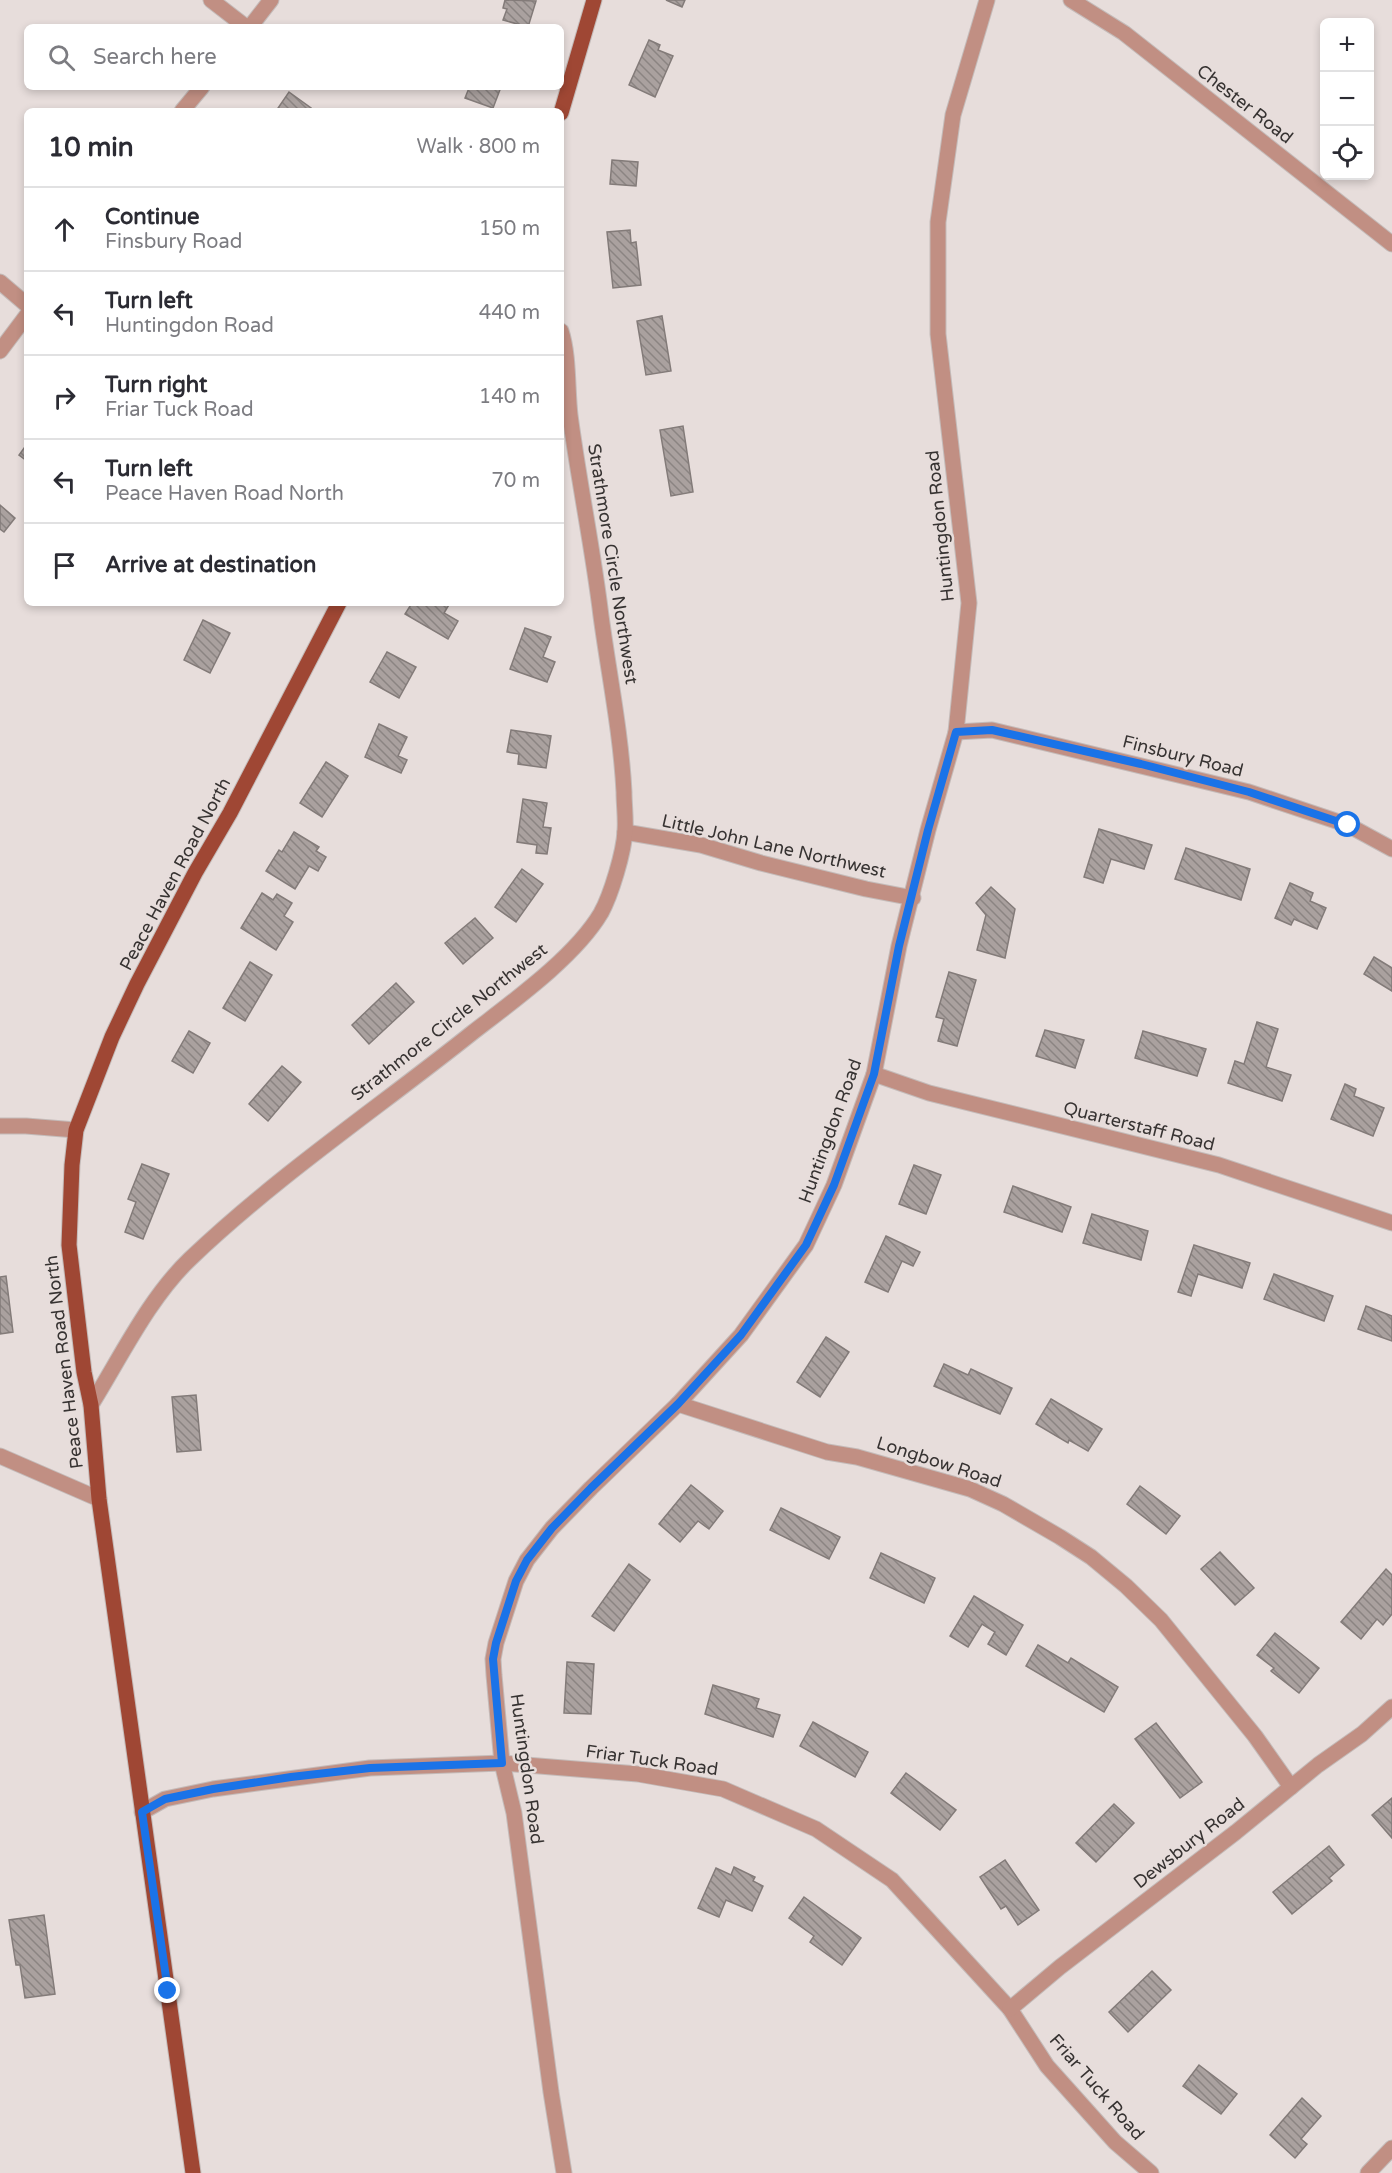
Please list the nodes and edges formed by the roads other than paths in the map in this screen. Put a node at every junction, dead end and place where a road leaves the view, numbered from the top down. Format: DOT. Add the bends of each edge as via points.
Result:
graph roads {
  1 [pos="212,0"];
  2 [pos="271,0"];
  3 [pos="594,0"];
  4 [pos="987,0"];
  5 [pos="1071,0"];
  6 [pos="244,24"];
  7 [pos="251,24"];
  8 [pos="200,90"];
  9 [pos="184,108"];
  10 [pos="562,108"];
  11 [pos="1392,244"];
  12 [pos="0,282"];
  13 [pos="24,302"];
  14 [pos="24,319"];
  15 [pos="0,351"];
  16 [pos="564,358"];
  17 [pos="337,606"];
  18 [pos="956,732"];
  19 [pos="625,832"];
  20 [pos="1392,849"];
  21 [pos="913,897"];
  22 [pos="874,1074"];
  23 [pos="0,1126"];
  24 [pos="76,1130"];
  25 [pos="1392,1223"];
  26 [pos="678,1404"];
  27 [pos="91,1405"];
  28 [pos="0,1456"];
  29 [pos="99,1499"];
  30 [pos="1392,1707"];
  31 [pos="502,1763"];
  32 [pos="1291,1787"];
  33 [pos="142,1812"];
  34 [pos="1010,2009"];
  35 [pos="1392,2148"];
  36 [pos="193,2173"];
  37 [pos="564,2173"];
  38 [pos="1150,2173"];
  39 [pos="1368,2173"];
  1 -- 6 [label="street"];
  2 -- 7 [label="street"];
  3 -- 10 [label="main road"];
  4 -- 18 [label="street, Huntingdon Road" via="953,115 938,222 938,334 969,603"];
  5 -- 11 [label="street, Chester Road" via="1124,33"];
  8 -- 9 [label="street"];
  12 -- 13 [label="street"];
  14 -- 15 [label="street"];
  16 -- 19 [label="street, Strathmore Circle Northwest" via="618,723"];
  17 -- 24 [label="main road, Peace Haven Road North" via="137,984"];
  18 -- 20 [label="street, Finsbury Road" via="992,730 1249,792 1348,825"];
  18 -- 21 [label="street, Huntingdon Road"];
  19 -- 21 [label="street, Little John Lane Northwest" via="701,845 761,863"];
  19 -- 27 [label="street, Strathmore Circle Northwest" via="601,913 570,950 535,984 356,1120 189,1260 144,1317"];
  21 -- 22 [label="street, Huntingdon Road" via="899,946"];
  22 -- 25 [label="street, Quarterstaff Road" via="929,1092 1219,1166"];
  22 -- 26 [label="street, Huntingdon Road" via="834,1185 806,1245 741,1335"];
  23 -- 24 [label="street"];
  24 -- 27 [label="main road, Peace Haven Road North" via="69,1245"];
  26 -- 31 [label="street, Huntingdon Road" via="552,1528 516,1581 493,1659"];
  26 -- 32 [label="street, Longbow Road" via="827,1452 857,1456 970,1489 1003,1503 1060,1537 1091,1557 1161,1620"];
  27 -- 29 [label="main road, Peace Haven Road North"];
  28 -- 29 [label="street"];
  29 -- 33 [label="main road, Peace Haven Road North"];
  30 -- 32 [label="street, Dewsbury Road"];
  31 -- 33 [label="street, Friar Tuck Road" via="370,1768 291,1777 165,1799"];
  31 -- 34 [label="street, Friar Tuck Road" via="638,1774 723,1789 816,1829 892,1880"];
  31 -- 37 [label="street, Huntingdon Road" via="514,1813"];
  32 -- 34 [label="street, Dewsbury Road"];
  33 -- 36 [label="main road, Peace Haven Road North"];
  34 -- 38 [label="street, Friar Tuck Road" via="1047,2066 1115,2142"];
  35 -- 39 [label="street"];
}
